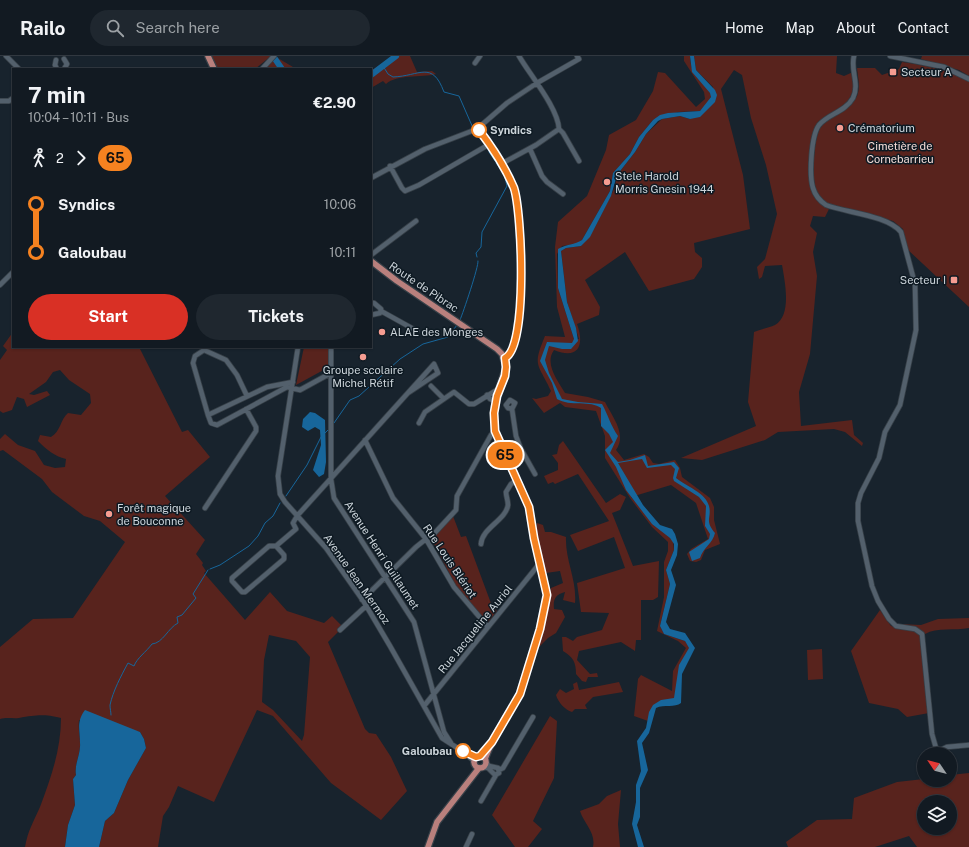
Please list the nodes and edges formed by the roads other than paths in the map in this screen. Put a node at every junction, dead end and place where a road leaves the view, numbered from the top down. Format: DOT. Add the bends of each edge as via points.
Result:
graph roads {
  1 [pos="6,56"];
  2 [pos="52,56"];
  3 [pos="208,56"];
  4 [pos="274,56"];
  5 [pos="480,56"];
  6 [pos="519,56"];
  7 [pos="577,56"];
  8 [pos="854,56"];
  9 [pos="890,56"];
  10 [pos="66,58"];
  11 [pos="56,60"];
  12 [pos="475,63"];
  13 [pos="18,68"];
  14 [pos="55,68"];
  15 [pos="65,68"];
  16 [pos="214,68"];
  17 [pos="263,68"];
  18 [pos="969,79"];
  19 [pos="537,83"];
  20 [pos="12,99"];
  21 [pos="0,101"];
  22 [pos="476,129"];
  23 [pos="559,130"];
  24 [pos="488,145"];
  25 [pos="530,148"];
  26 [pos="579,161"];
  27 [pos="501,164"];
  28 [pos="390,166"];
  29 [pos="372,177"];
  30 [pos="563,194"];
  31 [pos="416,221"];
  32 [pos="372,254"];
  33 [pos="372,262"];
  34 [pos="12,273"];
  35 [pos="0,285"];
  36 [pos="372,303"];
  37 [pos="380,311"];
  38 [pos="372,315"];
  39 [pos="417,331"];
  40 [pos="298,348"];
  41 [pos="331,348"];
  42 [pos="505,358"];
  43 [pos="331,373"];
  44 [pos="293,382"];
  45 [pos="431,386"];
  46 [pos="292,388"];
  47 [pos="500,388"];
  48 [pos="408,393"];
  49 [pos="487,394"];
  50 [pos="247,396"];
  51 [pos="444,399"];
  52 [pos="495,401"];
  53 [pos="246,409"];
  54 [pos="512,409"];
  55 [pos="208,415"];
  56 [pos="419,423"];
  57 [pos="495,431"];
  58 [pos="365,440"];
  59 [pos="521,449"];
  60 [pos="505,457"];
  61 [pos="535,474"];
  62 [pos="331,479"];
  63 [pos="517,480"];
  64 [pos="205,508"];
  65 [pos="297,516"];
  66 [pos="429,538"];
  67 [pos="481,544"];
  68 [pos="276,546"];
  69 [pos="540,563"];
  70 [pos="385,577"];
  71 [pos="362,600"];
  72 [pos="366,606"];
  73 [pos="488,627"];
  74 [pos="340,630"];
  75 [pos="435,693"];
  76 [pos="424,706"];
  77 [pos="533,717"];
  78 [pos="451,744"];
  79 [pos="969,745"];
  80 [pos="480,762"];
  81 [pos="499,770"];
  82 [pos="496,775"];
  83 [pos="481,801"];
  84 [pos="472,834"];
  85 [pos="428,847"];
  86 [pos="466,847"];
  1 -- 13 [label="street"];
  2 -- 11 [label="street"];
  3 -- 16 [label="main road"];
  4 -- 17 [label="street"];
  5 -- 12 [label="street"];
  6 -- 19 [label="street"];
  7 -- 19 [label="street" via="579,59"];
  8 -- 79 [label="street" via="856,86 853,98 825,120 813,138 813,190 826,205 886,222 898,228 916,284 917,300 915,335 900,405 884,432 879,458 861,493 858,521 872,586 878,601 896,626 915,629 922,634 932,734 936,748 939,751"];
  9 -- 18 [label="street" via="944,67"];
  10 -- 11 [label="street"];
  10 -- 15 [label="street"];
  11 -- 14 [label="street"];
  19 -- 22 [label="street" via="507,103"];
  19 -- 23 [label="street" via="558,122"];
  20 -- 21 [label="street"];
  22 -- 24 [label="street"];
  22 -- 28 [label="street"];
  23 -- 25 [label="street"];
  23 -- 26 [label="street"];
  24 -- 27 [label="street"];
  24 -- 28 [label="street" via="405,191"];
  25 -- 27 [label="street"];
  25 -- 30 [label="street" via="542,176"];
  27 -- 42 [label="street" via="514,188 521,238 520,311 513,348 510,355"];
  28 -- 29 [label="street"];
  31 -- 32 [label="street"];
  33 -- 42 [label="main road, Route de Pibrac" via="497,349"];
  34 -- 35 [label="street"];
  36 -- 37 [label="street" via="381,309"];
  37 -- 38 [label="street"];
  37 -- 39 [label="street"];
  40 -- 44 [label="street, Avenue Jean Mermoz"];
  41 -- 43 [label="street, Avenue Henri Guillaumet"];
  42 -- 47 [label="main road" via="505,376"];
  43 -- 46 [label="street" via="300,390"];
  43 -- 62 [label="street, Avenue Henri Guillaumet"];
  44 -- 46 [label="street, Avenue Jean Mermoz"];
  44 -- 50 [label="street" via="267,387"];
  45 -- 51 [label="street"];
  46 -- 53 [label="street" via="287,387"];
  46 -- 65 [label="street, Avenue Jean Mermoz" via="278,476 283,500"];
  47 -- 49 [label="street"];
  47 -- 52 [label="main road"];
  48 -- 48 [label="street" via="438,373 434,364 414,387"];
  48 -- 58 [label="street"];
  49 -- 51 [label="street" via="474,404 469,404 454,392"];
  49 -- 52 [label="street"];
  50 -- 55 [label="street"];
  50 -- 55 [label="street" via="226,360 204,350 195,356 193,363"];
  51 -- 56 [label="street" via="425,412"];
  52 -- 57 [label="main road"];
  53 -- 55 [label="street" via="217,425 213,424"];
  53 -- 64 [label="street" via="256,431"];
  54 -- 59 [label="street" via="516,436"];
  57 -- 60 [label="main road"];
  57 -- 66 [label="street" via="457,496 456,510"];
  58 -- 62 [label="street"];
  58 -- 66 [label="street, Rue Louis Blériot" via="393,498"];
  59 -- 60 [label="street"];
  59 -- 61 [label="street"];
  60 -- 63 [label="main road"];
  62 -- 65 [label="street"];
  62 -- 70 [label="street, Avenue Henri Guillaumet" via="334,498"];
  63 -- 67 [label="street" via="506,492 506,510"];
  63 -- 69 [label="main road" via="529,507"];
  65 -- 68 [label="street" via="293,523 296,529"];
  65 -- 71 [label="street, Avenue Jean Mermoz" via="326,548"];
  66 -- 70 [label="street"];
  66 -- 73 [label="street, Rue Louis Blériot" via="454,587"];
  68 -- 68 [label="street" via="269,546 233,576 232,581 242,592 284,559 284,555"];
  69 -- 73 [label="street, Rue Jacqueline Auriol"];
  69 -- 80 [label="main road" via="547,595 540,629 520,694"];
  70 -- 71 [label="street"];
  70 -- 75 [label="street, Avenue Henri Guillaumet" via="414,622"];
  71 -- 72 [label="street, Avenue Jean Mermoz"];
  72 -- 74 [label="street"];
  72 -- 76 [label="street, Avenue Jean Mermoz"];
  73 -- 75 [label="street, Rue Jacqueline Auriol"];
  75 -- 76 [label="street, Rue Jacqueline Auriol"];
  75 -- 78 [label="street, Avenue Henri Guillaumet" via="444,732"];
  76 -- 78 [label="street, Avenue Jean Mermoz" via="438,734"];
  77 -- 81 [label="street" via="503,768"];
  78 -- 80 [label="street, Avenue Jean Mermoz"];
  80 -- 81 [label="street"];
  80 -- 82 [label="street"];
  80 -- 85 [label="main road" via="437,822"];
  81 -- 82 [label="street"];
  82 -- 83 [label="street"];
  84 -- 86 [label="street"];
}
